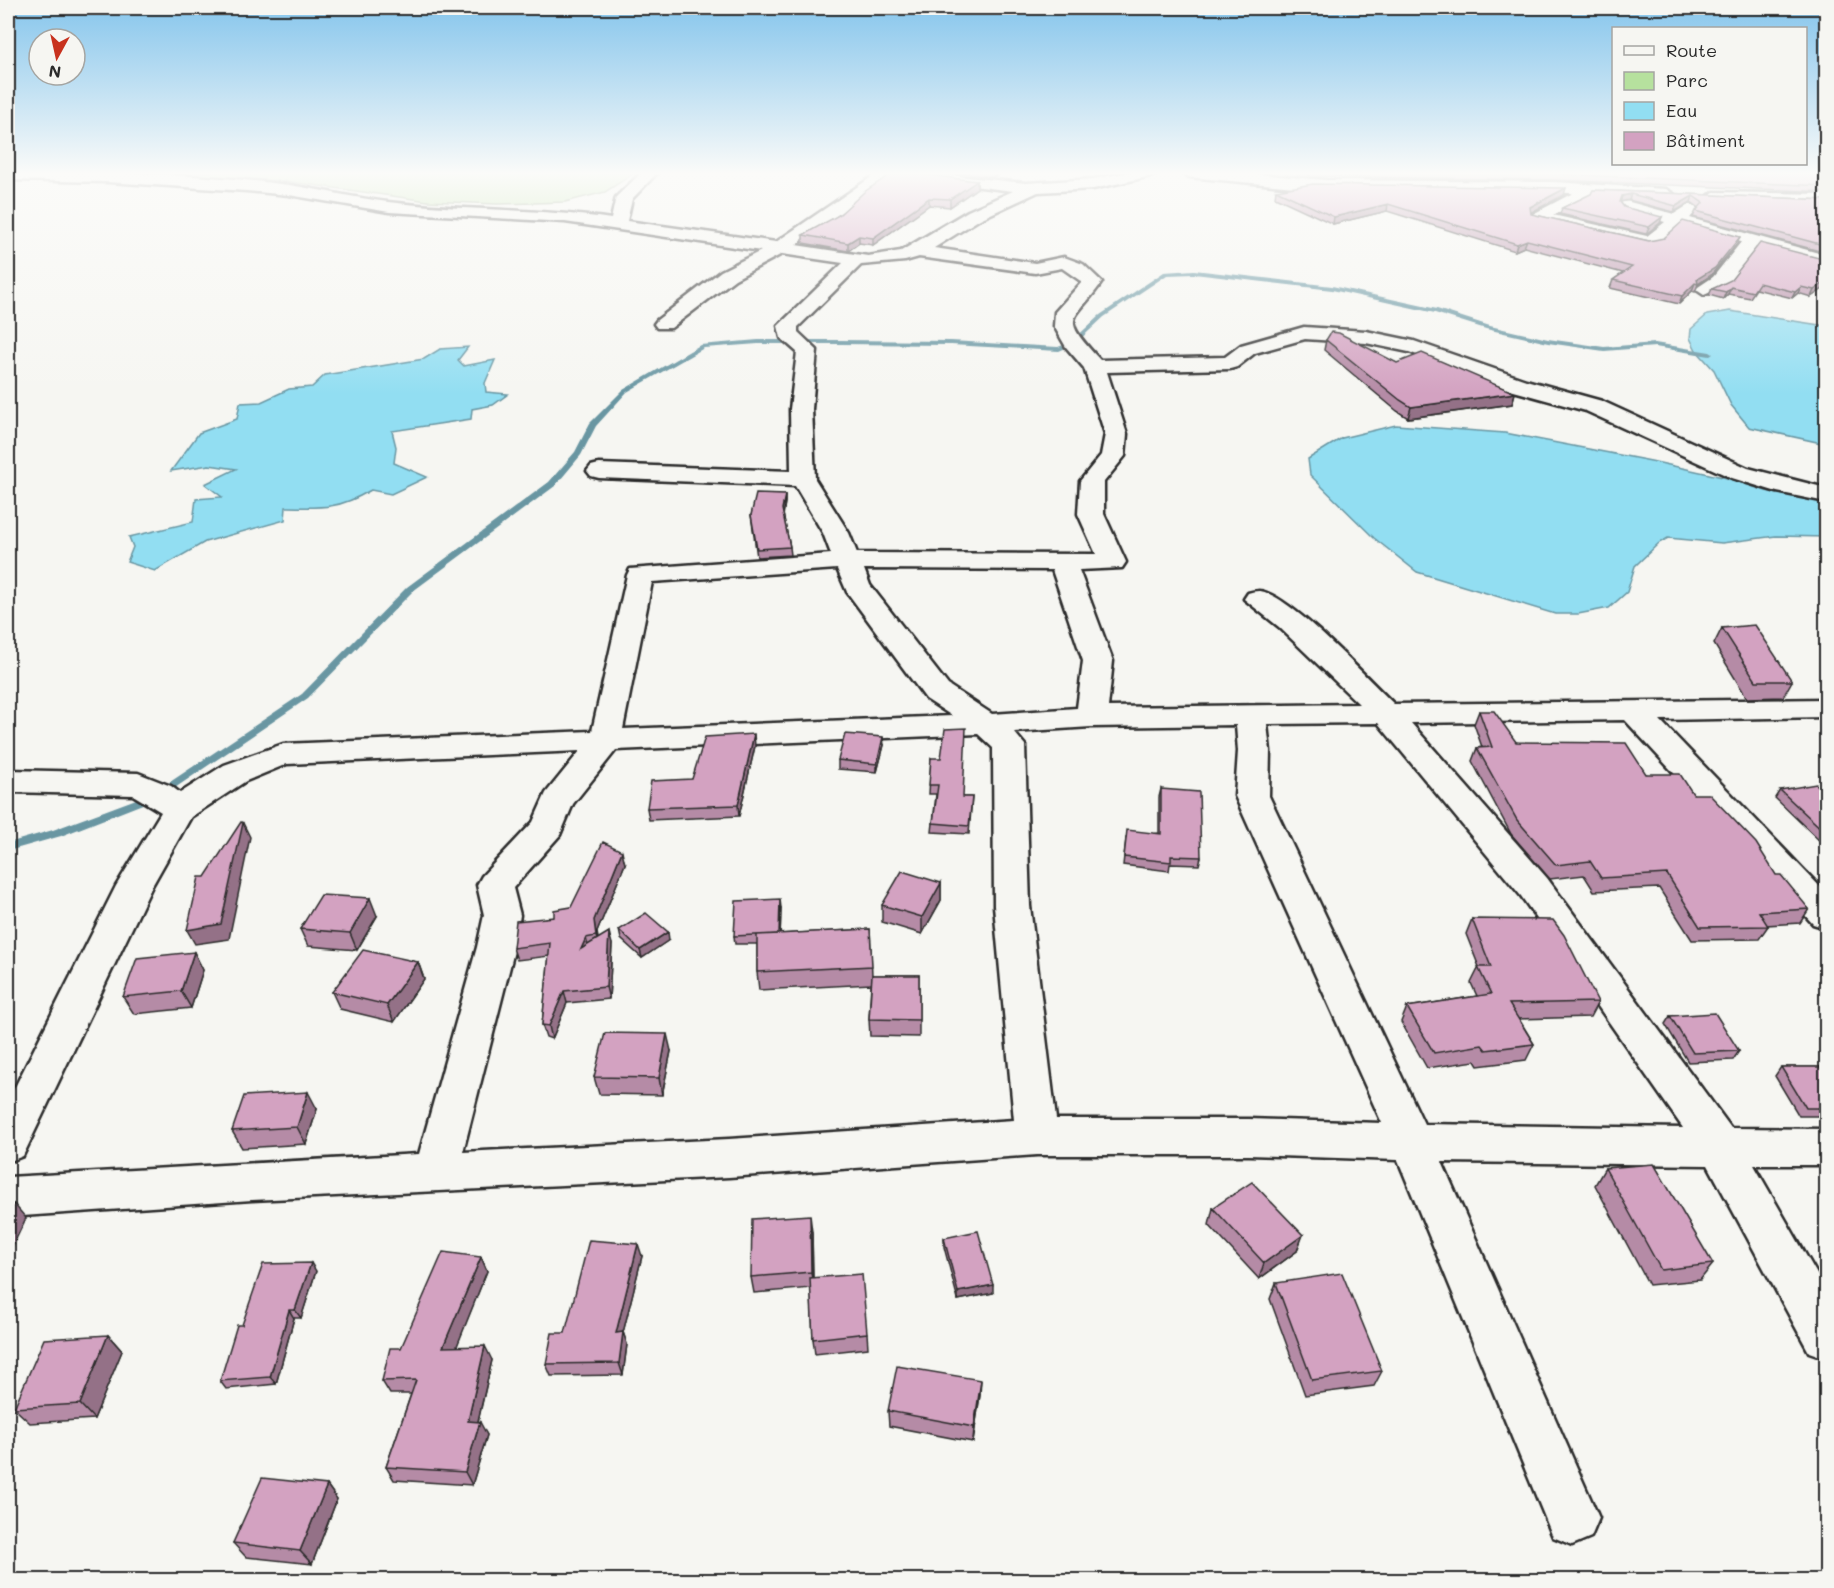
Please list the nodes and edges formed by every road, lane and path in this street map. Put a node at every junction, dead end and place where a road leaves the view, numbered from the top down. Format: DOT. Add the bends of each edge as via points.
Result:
graph roads {
  1 [pos="767,246"];
  2 [pos="783,246"];
  3 [pos="925,246"];
  4 [pos="1747,246"];
  5 [pos="1777,246"];
  6 [pos="780,248"];
  7 [pos="917,251"];
  8 [pos="855,261"];
  9 [pos="1827,261"];
  10 [pos="1704,289"];
  11 [pos="664,324"];
  12 [pos="1094,366"];
  13 [pos="599,471"];
  14 [pos="802,479"];
  15 [pos="1827,495"];
  16 [pos="845,561"];
  17 [pos="1063,562"];
  18 [pos="1258,599"];
  19 [pos="1827,708"];
  20 [pos="1633,710"];
  21 [pos="1386,713"];
  22 [pos="1250,715"];
  23 [pos="1091,717"];
  24 [pos="986,724"];
  25 [pos="605,742"];
  26 [pos="8,781"];
  27 [pos="179,810"];
  28 [pos="1827,915"];
  29 [pos="1037,1137"];
  30 [pos="8,1143"];
  31 [pos="1412,1143"];
  32 [pos="1721,1148"];
  33 [pos="1827,1148"];
  34 [pos="435,1174"];
  35 [pos="8,1197"];
  36 [pos="1827,1335"];
  37 [pos="1572,1518"];
  1 -- 6 [label="street"];
  2 -- 6 [label="street"];
  3 -- 7 [label="street"];
  4 -- 10 [label="street" via="1720,281"];
  5 -- 9 [label="street"];
  6 -- 8 [label="street"];
  6 -- 11 [label="street" via="728,274"];
  7 -- 8 [label="street" via="888,259"];
  7 -- 12 [label="street" via="1035,268 1064,262 1077,267 1093,282 1065,312 1064,326"];
  8 -- 14 [label="street" via="788,326 788,334 807,350 801,409"];
  12 -- 15 [label="street" via="1230,363 1248,349 1305,333 1366,337 1414,347 1518,385 1594,406 1740,473 1786,488"];
  12 -- 17 [label="street" via="1116,434 1113,456 1092,481 1091,514 1113,562"];
  13 -- 14 [label="street"];
  14 -- 16 [label="street" via="836,533"];
  16 -- 17 [label="street"];
  16 -- 24 [label="street" via="856,586 937,692"];
  16 -- 25 [label="street" via="640,575"];
  17 -- 23 [label="street" via="1098,661"];
  18 -- 21 [label="street" via="1289,621"];
  19 -- 20 [label="street"];
  20 -- 21 [label="street"];
  20 -- 28 [label="street"];
  21 -- 22 [label="street"];
  21 -- 32 [label="street" via="1534,887"];
  22 -- 23 [label="street"];
  22 -- 31 [label="street" via="1254,751 1252,796"];
  23 -- 24 [label="street"];
  24 -- 25 [label="street"];
  24 -- 29 [label="street" via="1009,745 1012,906"];
  25 -- 27 [label="street" via="283,754 235,774"];
  25 -- 34 [label="street" via="558,801 548,827 495,885 502,915 496,947"];
  26 -- 27 [label="street" via="138,784"];
  27 -- 30 [label="street" via="134,886"];
  29 -- 31 [label="street" via="1249,1137"];
  29 -- 34 [label="street"];
  31 -- 32 [label="street"];
  31 -- 37 [label="street"];
  32 -- 33 [label="street"];
  32 -- 36 [label="street"];
  34 -- 35 [label="street"];
}
